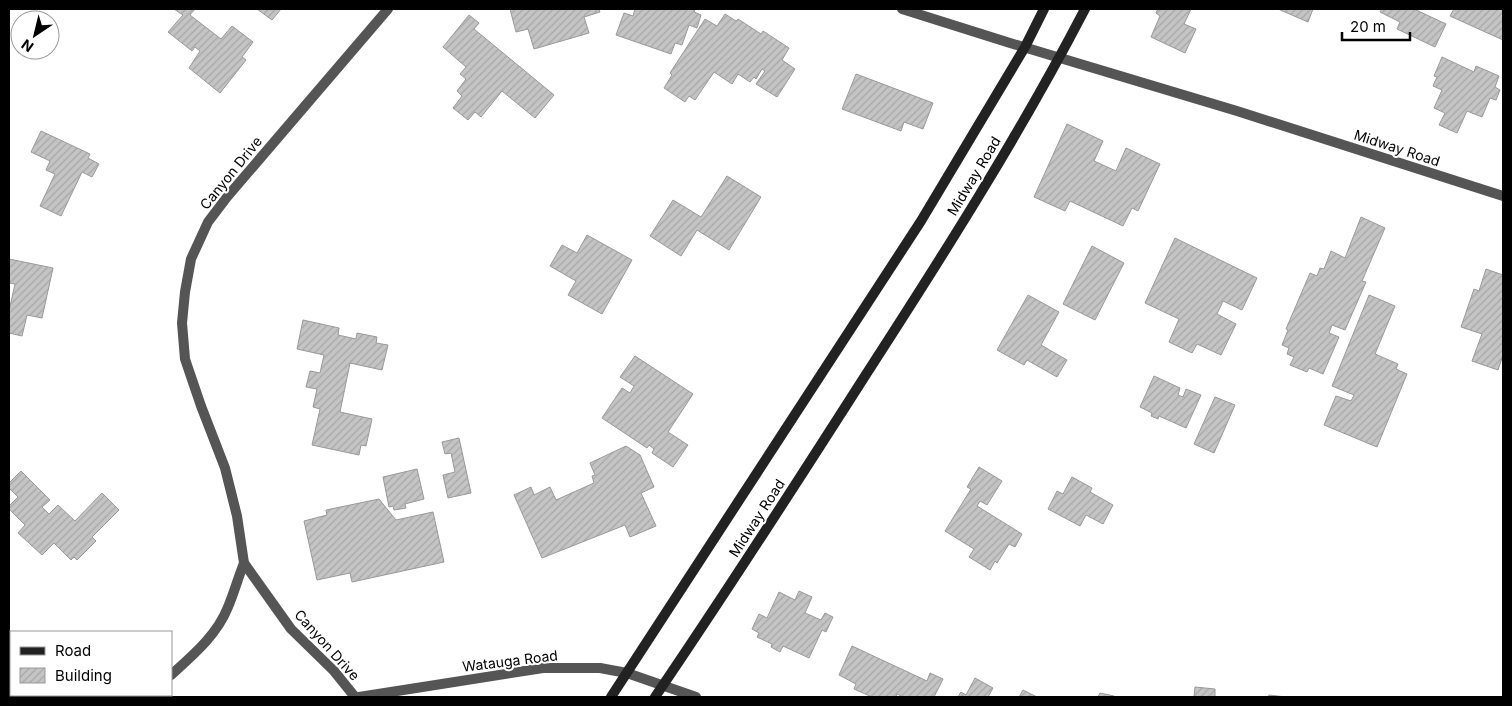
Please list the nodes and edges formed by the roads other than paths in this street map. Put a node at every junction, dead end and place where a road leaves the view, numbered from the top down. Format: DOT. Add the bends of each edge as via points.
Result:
graph roads {
  1 [pos="388,9"];
  2 [pos="902,9"];
  3 [pos="1044,9"];
  4 [pos="1084,9"];
  5 [pos="1025,48"];
  6 [pos="1060,58"];
  7 [pos="1503,196"];
  8 [pos="244,563"];
  9 [pos="627,673"];
  10 [pos="172,674"];
  11 [pos="664,685"];
  12 [pos="354,697"];
  13 [pos="359,697"];
  14 [pos="610,697"];
  15 [pos="655,697"];
  16 [pos="696,697"];
  1 -- 8 [label="street, Canyon Drive" via="227,197 208,222 191,259 182,323 185,359 225,468"];
  2 -- 5 [label="street"];
  3 -- 5 [label="main road, Midway Road"];
  4 -- 6 [label="main road"];
  5 -- 6 [label="street"];
  5 -- 9 [label="main road, Midway Road" via="921,221"];
  6 -- 7 [label="street, Midway Road"];
  6 -- 11 [label="main road, Midway Road" via="918,295"];
  8 -- 10 [label="street, Canyon Drive" via="228,609 214,632"];
  8 -- 12 [label="street, Canyon Drive" via="291,629 334,671"];
  9 -- 11 [label="street, Watauga Road"];
  9 -- 13 [label="street, Watauga Road" via="600,668 543,668"];
  9 -- 14 [label="main road, Midway Road"];
  11 -- 15 [label="main road, Midway Road"];
  11 -- 16 [label="street, Watauga Road"];
}
